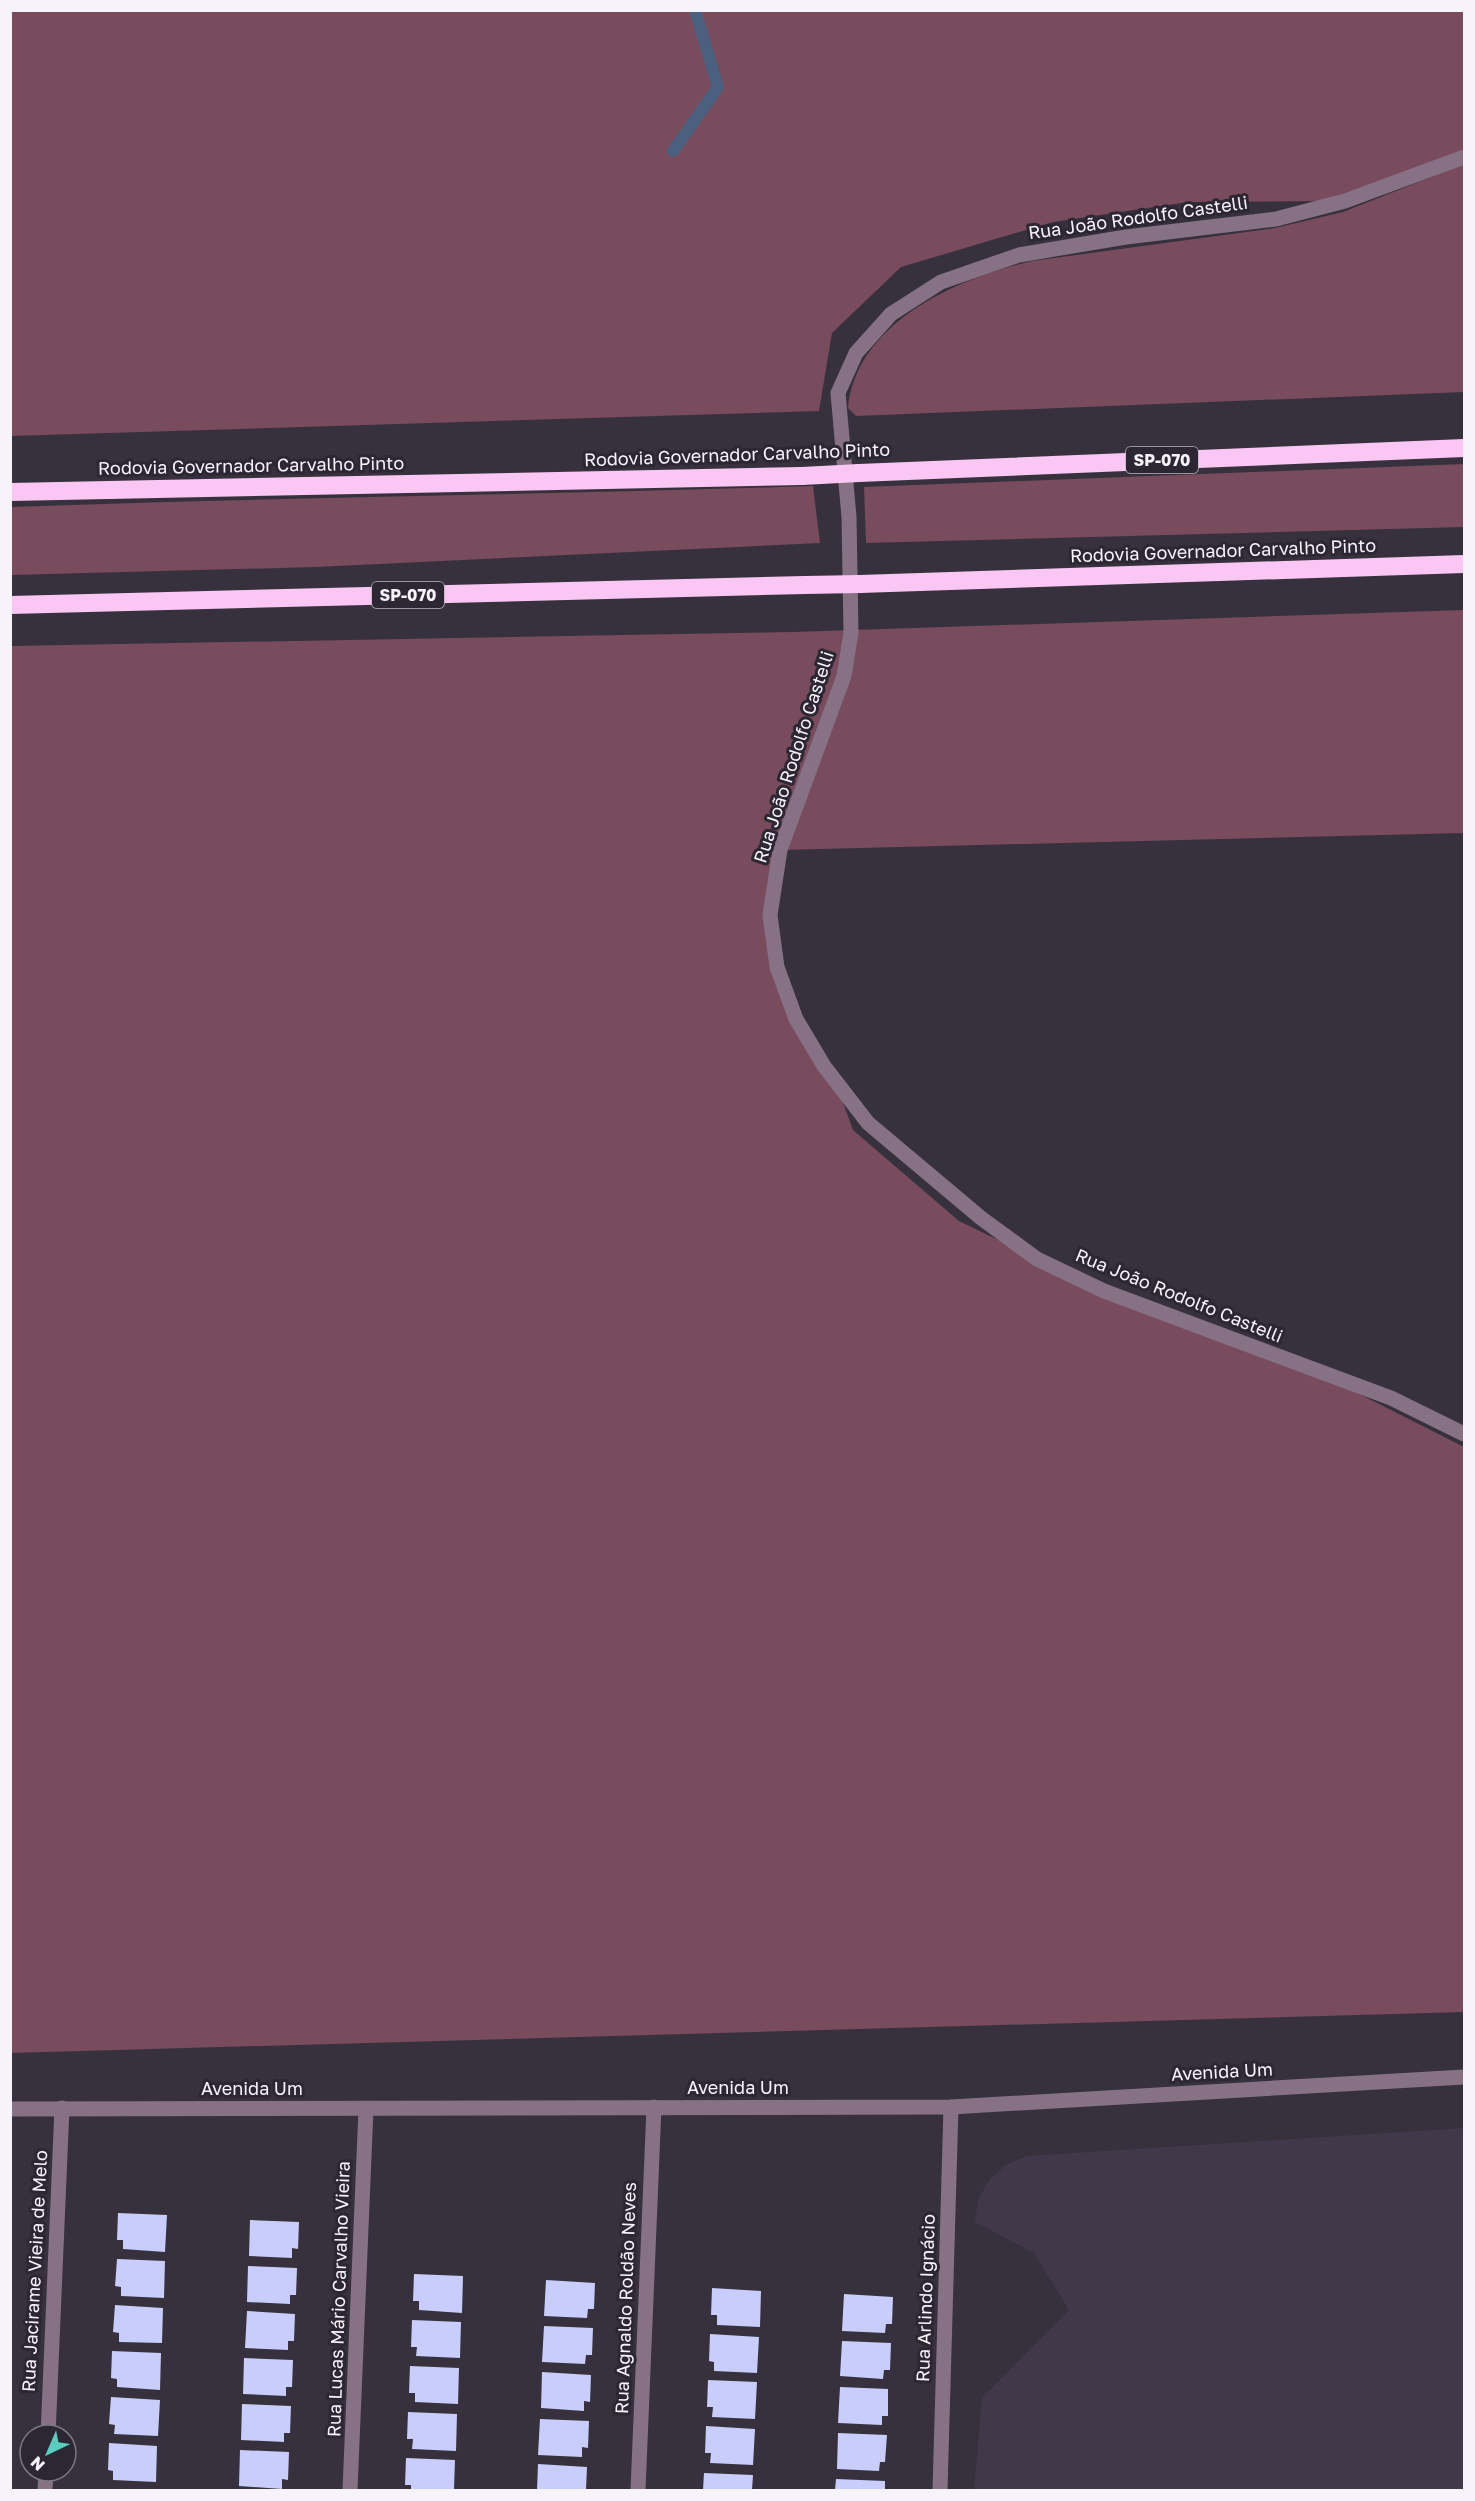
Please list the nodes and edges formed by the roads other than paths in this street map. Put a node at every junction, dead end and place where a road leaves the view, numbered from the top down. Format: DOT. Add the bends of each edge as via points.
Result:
graph roads {
  1 [pos="1464,157"];
  2 [pos="1464,448"];
  3 [pos="10,492"];
  4 [pos="1464,564"];
  5 [pos="10,605"];
  6 [pos="1464,1434"];
  7 [pos="1464,2077"];
  8 [pos="654,2107"];
  9 [pos="951,2107"];
  10 [pos="62,2108"];
  11 [pos="10,2109"];
  12 [pos="366,2109"];
  13 [pos="49,2423"];
  14 [pos="350,2490"];
  15 [pos="638,2490"];
  16 [pos="940,2490"];
  1 -- 6 [label="street, Rua João Rodolfo Castelli" via="1345,201 1276,219 1126,237 1020,255 941,282 891,314 856,353 838,393 849,517 851,633 844,676 780,850 770,915 777,967 796,1019 824,1066 868,1123 981,1218 1037,1259 1104,1291 1391,1398"];
  2 -- 3 [label="highway, Rodovia Governador Carvalho Pinto / SP-070, bridge" via="802,476"];
  4 -- 5 [label="highway, Rodovia Governador Carvalho Pinto / SP-070, bridge"];
  7 -- 9 [label="street, Avenida Um"];
  8 -- 9 [label="street, Avenida Um"];
  8 -- 12 [label="street, Avenida Um"];
  8 -- 15 [label="street, Rua Agnaldo Roldão Neves"];
  9 -- 16 [label="street, Rua Arlindo Ignácio"];
  10 -- 11 [label="street, Avenida Um"];
  10 -- 12 [label="street, Avenida Um"];
  10 -- 13 [label="street, Rua Jacirame Vieira de Melo"];
  12 -- 14 [label="street, Rua Lucas Mário Carvalho Vieira"];
}
